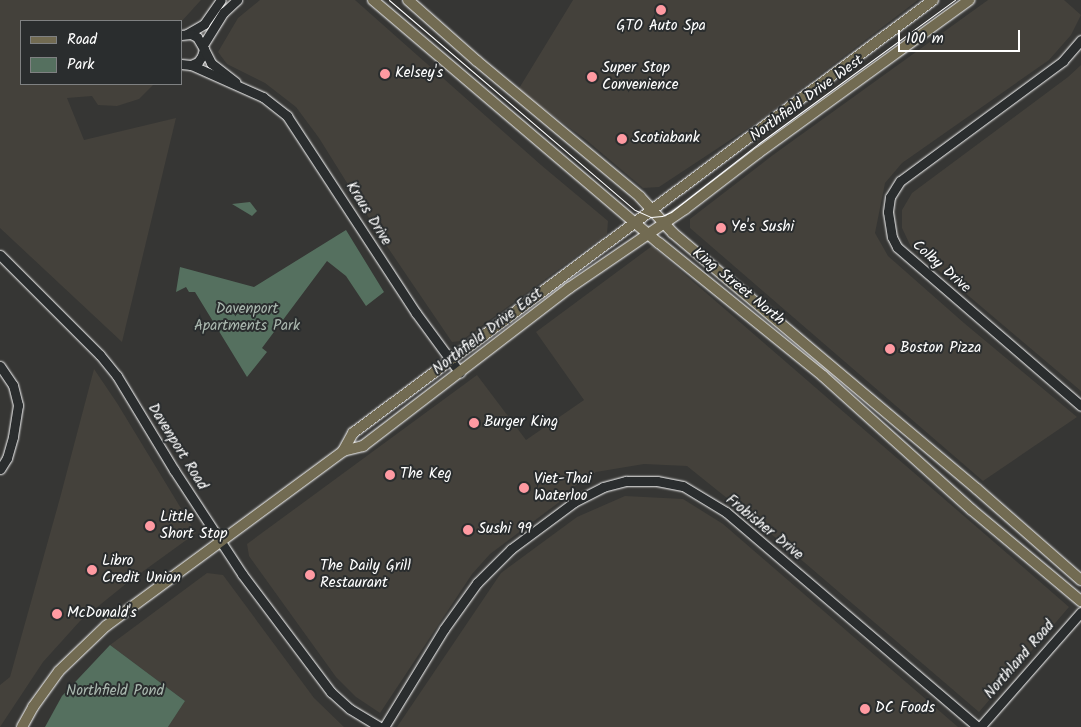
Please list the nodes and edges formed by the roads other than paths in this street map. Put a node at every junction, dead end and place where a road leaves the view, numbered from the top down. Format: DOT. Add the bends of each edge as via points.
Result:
graph roads {
  1 [pos="221,0"];
  2 [pos="237,0"];
  3 [pos="373,0"];
  4 [pos="408,0"];
  5 [pos="933,0"];
  6 [pos="969,0"];
  7 [pos="184,35"];
  8 [pos="1081,40"];
  9 [pos="204,47"];
  10 [pos="186,64"];
  11 [pos="239,85"];
  12 [pos="651,210"];
  13 [pos="635,221"];
  14 [pos="665,224"];
  15 [pos="649,233"];
  16 [pos="0,255"];
  17 [pos="451,361"];
  18 [pos="0,366"];
  19 [pos="460,373"];
  20 [pos="1081,406"];
  21 [pos="343,451"];
  22 [pos="0,469"];
  23 [pos="221,542"];
  24 [pos="1081,580"];
  25 [pos="1081,601"];
  26 [pos="1081,612"];
  27 [pos="22,727"];
  28 [pos="380,727"];
  29 [pos="384,727"];
  30 [pos="979,727"];
  1 -- 7 [label="street" via="204,24"];
  2 -- 9 [label="street" via="224,12"];
  3 -- 13 [label="main road, King Street North"];
  4 -- 12 [label="main road, King Street North" via="640,197"];
  5 -- 12 [label="main road, Northfield Drive West"];
  6 -- 14 [label="main road, Northfield Drive West"];
  7 -- 9 [label="street, Kraus Drive" via="197,37"];
  8 -- 20 [label="street, Colby Drive" via="1063,61 900,181 890,197 888,212 892,237 898,247"];
  9 -- 10 [label="street" via="201,59"];
  9 -- 11 [label="street, Kraus Drive" via="211,63"];
  10 -- 11 [label="street, Kraus Drive"];
  11 -- 17 [label="street, Kraus Drive" via="280,109 296,127 378,256"];
  12 -- 13 [label="main road, Northfield Drive West"];
  12 -- 14 [label="main road, King Street North"];
  13 -- 15 [label="main road, King Street North"];
  13 -- 17 [label="main road, Northfield Drive East"];
  14 -- 15 [label="main road, Northfield Drive West"];
  14 -- 24 [label="main road, King Street North"];
  15 -- 19 [label="main road, Northfield Drive East" via="569,288"];
  15 -- 25 [label="main road, King Street North" via="822,376 972,510"];
  16 -- 23 [label="street, Davenport Road" via="117,376"];
  17 -- 19 [label="street, Kraus Drive"];
  17 -- 21 [label="main road, Northfield Drive East" via="353,433"];
  18 -- 22 [label="street" via="13,385 18,405 13,437"];
  19 -- 21 [label="main road, Northfield Drive East" via="363,446"];
  21 -- 23 [label="main road, Northfield Drive East"];
  23 -- 27 [label="main road, Northfield Drive East" via="78,650 59,671"];
  23 -- 28 [label="street, Davenport Road" via="331,692 350,709"];
  26 -- 30 [label="street, Northland Road"];
  29 -- 30 [label="street, Frobisher Drive" via="444,629 483,576 511,549 574,502 603,487 626,481 657,481 683,486 726,512"];
}
